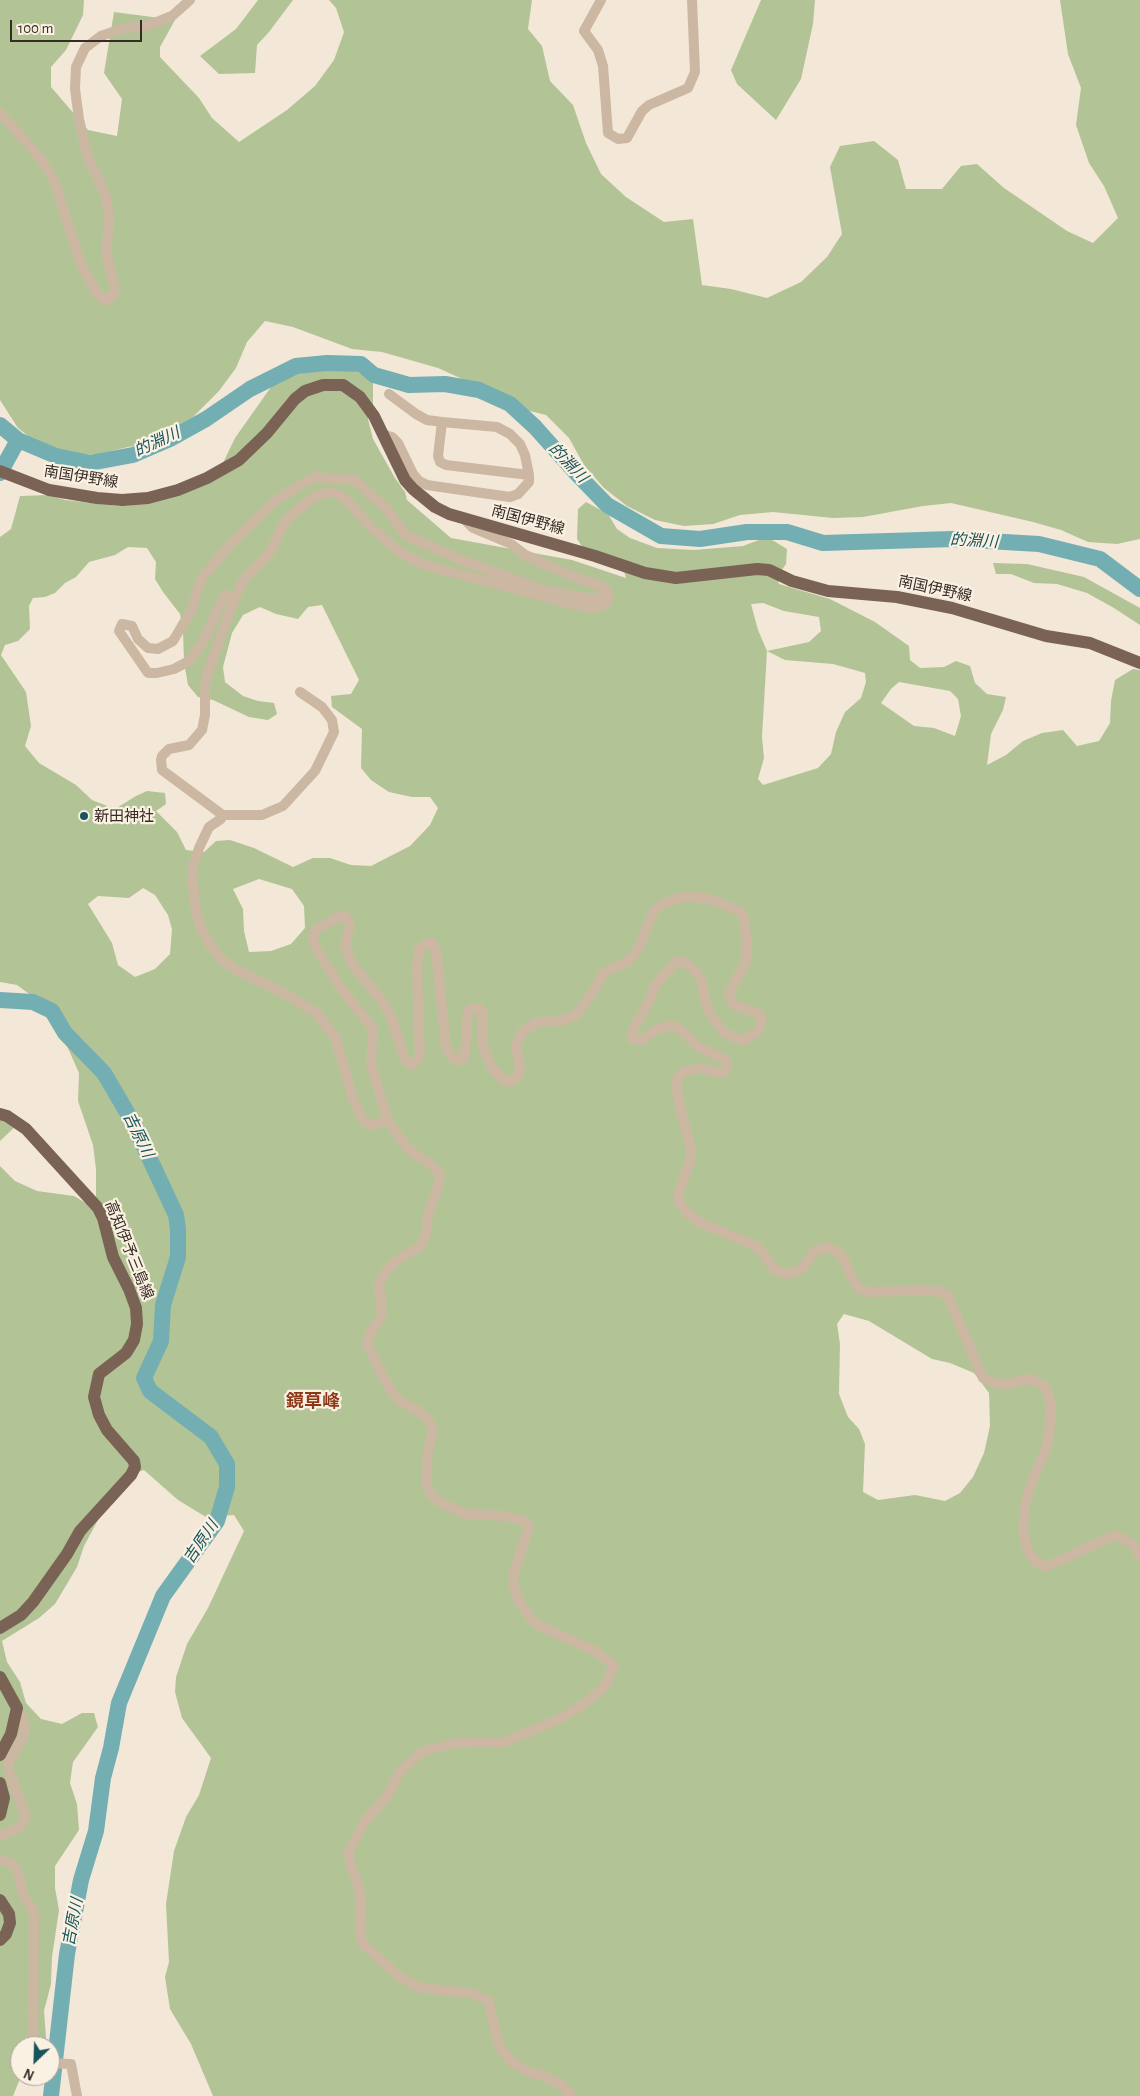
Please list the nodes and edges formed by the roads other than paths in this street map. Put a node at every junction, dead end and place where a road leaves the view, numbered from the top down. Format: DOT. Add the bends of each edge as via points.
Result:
graph roads {
  1 [pos="190,0"];
  2 [pos="601,0"];
  3 [pos="692,0"];
  4 [pos="0,113"];
  5 [pos="389,394"];
  6 [pos="442,422"];
  7 [pos="385,435"];
  8 [pos="5,474"];
  9 [pos="529,475"];
  10 [pos="464,519"];
  11 [pos="608,595"];
  12 [pos="233,602"];
  13 [pos="1140,663"];
  14 [pos="300,692"];
  15 [pos="220,815"];
  16 [pos="0,1114"];
  17 [pos="387,1118"];
  18 [pos="1140,1557"];
  19 [pos="0,1628"];
  20 [pos="0,1677"];
  21 [pos="17,1708"];
  22 [pos="0,1755"];
  23 [pos="0,1783"];
  24 [pos="0,1814"];
  25 [pos="0,1836"];
  26 [pos="0,1860"];
  27 [pos="0,1900"];
  28 [pos="0,1940"];
  29 [pos="33,2036"];
  30 [pos="60,2063"];
  31 [pos="77,2096"];
  32 [pos="572,2096"];
  1 -- 4 [label="street" via="172,16 101,36 86,48 76,67 79,119 88,158 106,196 109,222 106,252 115,288 106,301 96,292 81,264 54,180 42,160"];
  2 -- 3 [label="street" via="584,31 598,50 603,66 608,133 618,139 627,138 649,105 688,88 695,72"];
  5 -- 6 [label="street" via="427,420"];
  6 -- 9 [label="street" via="497,427 510,434 520,444"];
  6 -- 9 [label="street" via="440,462"];
  7 -- 8 [label="main road, 南国伊野線" via="352,390 343,385 323,385 305,391 295,399 239,460 178,490 148,498 97,498 49,490"];
  7 -- 9 [label="street" via="398,443 413,474 427,485 510,497 525,488"];
  7 -- 10 [label="main road, 南国伊野線" via="413,489 435,507"];
  10 -- 11 [label="street" via="472,528 512,544 524,554 605,588"];
  10 -- 13 [label="main road, 南国伊野線" via="587,553 645,573 676,578 769,570 798,583 828,591 897,597 952,608 1046,636 1090,644"];
  11 -- 12 [label="street" via="605,605 592,608 425,565 401,553 340,495 325,493 312,498 286,520 269,554 245,578"];
  11 -- 12 [label="street" via="593,599 543,590 460,560 405,535 387,509 355,480 314,477 276,500 228,547 201,579 192,610 172,641 158,648 148,648 138,639 132,626 122,624 119,631 148,673 174,669 189,661 203,642 226,595"];
  12 -- 15 [label="street" via="207,675 202,730 189,745 169,749 161,760 162,770"];
  14 -- 15 [label="street" via="322,707 332,720 334,732 315,771 283,806 262,815"];
  15 -- 17 [label="street" via="221,819 209,827 199,848 192,876 200,926 210,945 222,960 237,970 317,1012 336,1039 361,1116 374,1125"];
  16 -- 19 [label="main road, 高知伊予三島線" via="26,1129 98,1208 113,1257 136,1308 138,1324 126,1353 99,1374 94,1397 107,1430 134,1461 135,1467 80,1531 34,1602"];
  17 -- 18 [label="street" via="371,1064 373,1030 340,987 316,948 313,939 316,929 343,915 347,919 350,925 345,946 352,964 385,1005 394,1022 403,1055 413,1065 420,1055 419,949 432,943 436,951 446,1048 453,1058 462,1059 468,1011 478,1008 483,1013 485,1052 502,1079 510,1082 517,1078 520,1069 516,1046 522,1032 537,1022 561,1021 576,1015 604,972 629,961 654,912 663,904 678,898 694,898 713,900 739,911 743,915 746,934 746,960 729,993 736,1006 759,1013 762,1019 758,1031 742,1041 725,1034 706,1005 702,982 696,972 686,963 677,961 655,985 632,1032 632,1039 642,1040 657,1028 672,1025 698,1048 727,1062 726,1070 721,1073 698,1068 681,1074 676,1083 691,1147 679,1202 699,1222 758,1246 775,1270 786,1274 798,1270 814,1252 828,1246 841,1254 858,1288 869,1292 937,1290 948,1296 983,1378 1007,1384 1030,1379 1043,1385 1048,1392 1051,1408 1049,1435 1028,1492 1023,1530 1033,1559 1045,1567 1115,1535 1133,1544"];
  17 -- 32 [label="street" via="405,1145 432,1164 440,1174 439,1186 428,1214 422,1245 385,1272 380,1284 382,1315 367,1343 393,1394 417,1410 433,1428 426,1482 432,1496 466,1514 506,1516 527,1522 529,1527 514,1572 513,1586 519,1601 540,1626 595,1651 614,1666 605,1686 565,1716 505,1742 456,1744 421,1752 400,1773 387,1797 364,1821 349,1850 350,1864 359,1888 362,1943 400,1977 420,1988 470,1993 489,2001 501,2049 512,2062 560,2084"];
  20 -- 21 [label="main road"];
  21 -- 22 [label="main road" via="11,1734"];
  21 -- 25 [label="street" via="25,1724 25,1733 9,1762 9,1771 26,1817 20,1827"];
  23 -- 24 [label="main road" via="4,1798"];
  26 -- 29 [label="street" via="11,1863 15,1868 23,1895 34,1912"];
  27 -- 28 [label="main road" via="9,1914 10,1923"];
  30 -- 31 [label="street" via="71,2064"];
}
